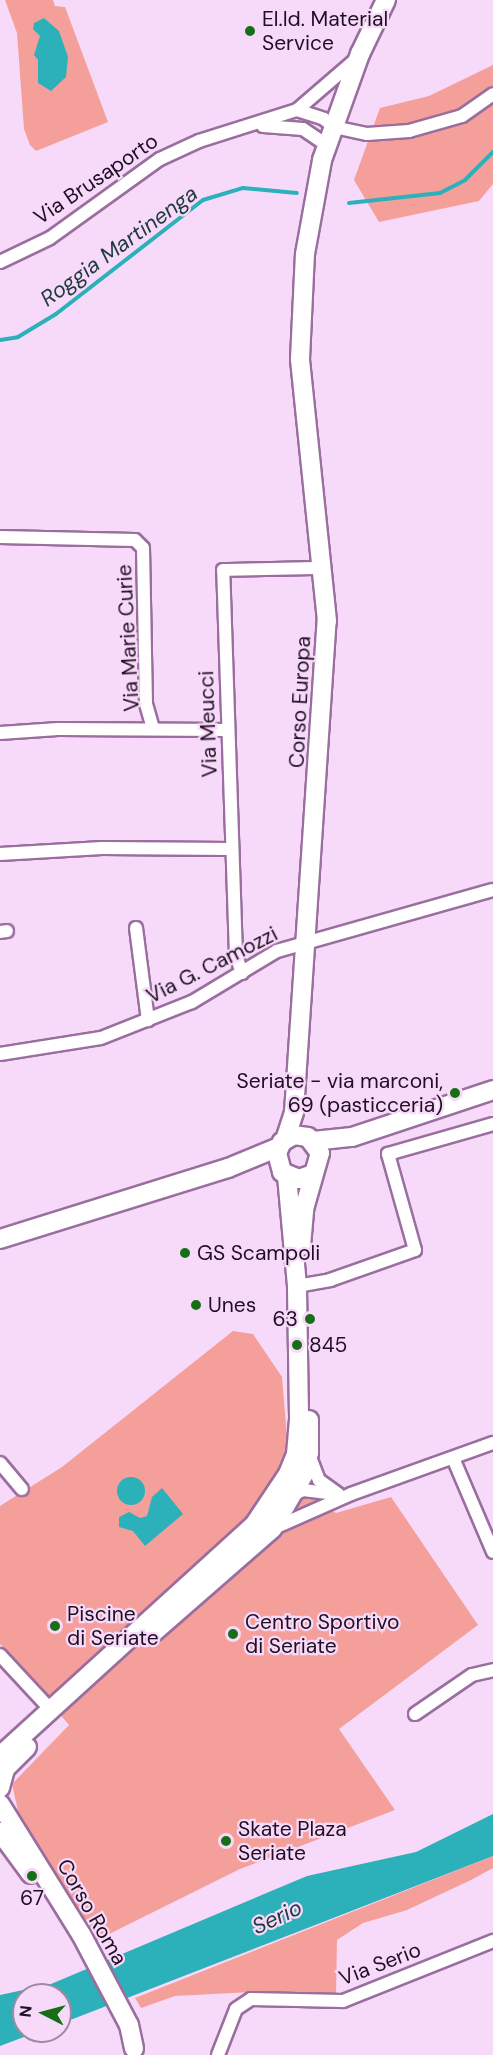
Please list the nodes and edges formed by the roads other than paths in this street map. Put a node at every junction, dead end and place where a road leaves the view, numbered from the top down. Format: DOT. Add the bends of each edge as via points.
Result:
graph roads {
  1 [pos="386,0"];
  2 [pos="360,54"];
  3 [pos="493,94"];
  4 [pos="297,110"];
  5 [pos="253,127"];
  6 [pos="334,127"];
  7 [pos="327,145"];
  8 [pos="0,262"];
  9 [pos="302,296"];
  10 [pos="0,537"];
  11 [pos="321,568"];
  12 [pos="153,728"];
  13 [pos="228,730"];
  14 [pos="0,733"];
  15 [pos="231,849"];
  16 [pos="0,854"];
  17 [pos="493,890"];
  18 [pos="136,928"];
  19 [pos="303,941"];
  20 [pos="242,973"];
  21 [pos="148,1020"];
  22 [pos="0,1054"];
  23 [pos="493,1090"];
  24 [pos="294,1112"];
  25 [pos="493,1124"];
  26 [pos="352,1137"];
  27 [pos="310,1139"];
  28 [pos="282,1144"];
  29 [pos="246,1162"];
  30 [pos="316,1167"];
  31 [pos="284,1174"];
  32 [pos="0,1239"];
  33 [pos="297,1286"];
  34 [pos="298,1360"];
  35 [pos="493,1443"];
  36 [pos="309,1453"];
  37 [pos="453,1458"];
  38 [pos="0,1463"];
  39 [pos="22,1489"];
  40 [pos="294,1492"];
  41 [pos="336,1494"];
  42 [pos="351,1494"];
  43 [pos="272,1529"];
  44 [pos="493,1552"];
  45 [pos="192,1582"];
  46 [pos="0,1655"];
  47 [pos="493,1670"];
  48 [pos="51,1710"];
  49 [pos="415,1714"];
  50 [pos="0,1756"];
  51 [pos="0,1788"];
  52 [pos="0,1804"];
  53 [pos="0,1832"];
  54 [pos="77,1938"];
  55 [pos="493,1941"];
  56 [pos="136,2051"];
  57 [pos="218,2055"];
  1 -- 2 [label="street, Via Brusaporto"];
  2 -- 4 [label="street, Via Brusaporto"];
  2 -- 6 [label="street, Via Brusaporto"];
  3 -- 6 [label="street" via="462,116 417,129 367,135"];
  4 -- 5 [label="street, Via Brusaporto"];
  4 -- 6 [label="street" via="324,118"];
  5 -- 7 [label="street, Via Brusaporto" via="303,129"];
  5 -- 8 [label="street, Via Brusaporto" via="199,141 160,159 50,238"];
  6 -- 7 [label="street, Via Brusaporto"];
  7 -- 9 [label="street, Via Brusaporto" via="311,210"];
  9 -- 11 [label="street, Corso Europa" via="300,359"];
  10 -- 12 [label="street, Via Marie Curie" via="135,540 143,548 146,704"];
  11 -- 13 [label="street, Via Meucci" via="223,570"];
  11 -- 19 [label="street, Corso Europa" via="327,621 324,687"];
  12 -- 13 [label="street"];
  12 -- 14 [label="street"];
  13 -- 15 [label="street, Via Meucci"];
  15 -- 16 [label="street" via="102,848"];
  15 -- 20 [label="street, Via Meucci" via="236,956"];
  17 -- 19 [label="street, Via G. Camozzi"];
  18 -- 21 [label="street"];
  19 -- 20 [label="street, Via G. Camozzi" via="277,951"];
  19 -- 24 [label="street, Corso Europa"];
  20 -- 21 [label="street, Via G. Camozzi" via="192,1002"];
  21 -- 22 [label="street, Via G. Camozzi" via="101,1038"];
  23 -- 26 [label="street"];
  24 -- 27 [label="street"];
  24 -- 28 [label="street, Corso Europa"];
  25 -- 33 [label="street" via="388,1154 415,1250 330,1280"];
  26 -- 27 [label="street"];
  26 -- 30 [label="street"];
  27 -- 28 [label="street" via="294,1136"];
  27 -- 30 [label="street"];
  28 -- 29 [label="street"];
  28 -- 31 [label="street, Corso Europa" via="276,1160"];
  29 -- 31 [label="street"];
  29 -- 32 [label="street"];
  30 -- 31 [label="street" via="299,1179"];
  30 -- 33 [label="street, Corso Europa" via="304,1209"];
  31 -- 33 [label="street, Corso Europa"];
  33 -- 34 [label="street, Corso Europa"];
  34 -- 36 [label="street, Corso Europa" via="308,1388"];
  34 -- 45 [label="street, Corso Europa" via="296,1454 288,1474 254,1525"];
  35 -- 37 [label="street"];
  36 -- 40 [label="street, Corso Europa"];
  36 -- 41 [label="street" via="319,1480"];
  37 -- 42 [label="street"];
  37 -- 44 [label="street"];
  38 -- 39 [label="street"];
  40 -- 41 [label="street"];
  40 -- 43 [label="street, Corso Europa"];
  40 -- 45 [label="street" via="223,1562"];
  41 -- 42 [label="street"];
  42 -- 43 [label="street"];
  43 -- 51 [label="street, Corso Europa" via="12,1761"];
  45 -- 48 [label="street, Corso Europa"];
  46 -- 48 [label="street"];
  47 -- 49 [label="street" via="472,1676"];
  48 -- 50 [label="street, Corso Europa"];
  52 -- 54 [label="street, Corso Roma"];
  53 -- 54 [label="street, Corso Roma"];
  54 -- 56 [label="street, Corso Roma"];
  55 -- 57 [label="street, Via Serio" via="343,2001 251,1999 236,2009"];
}
